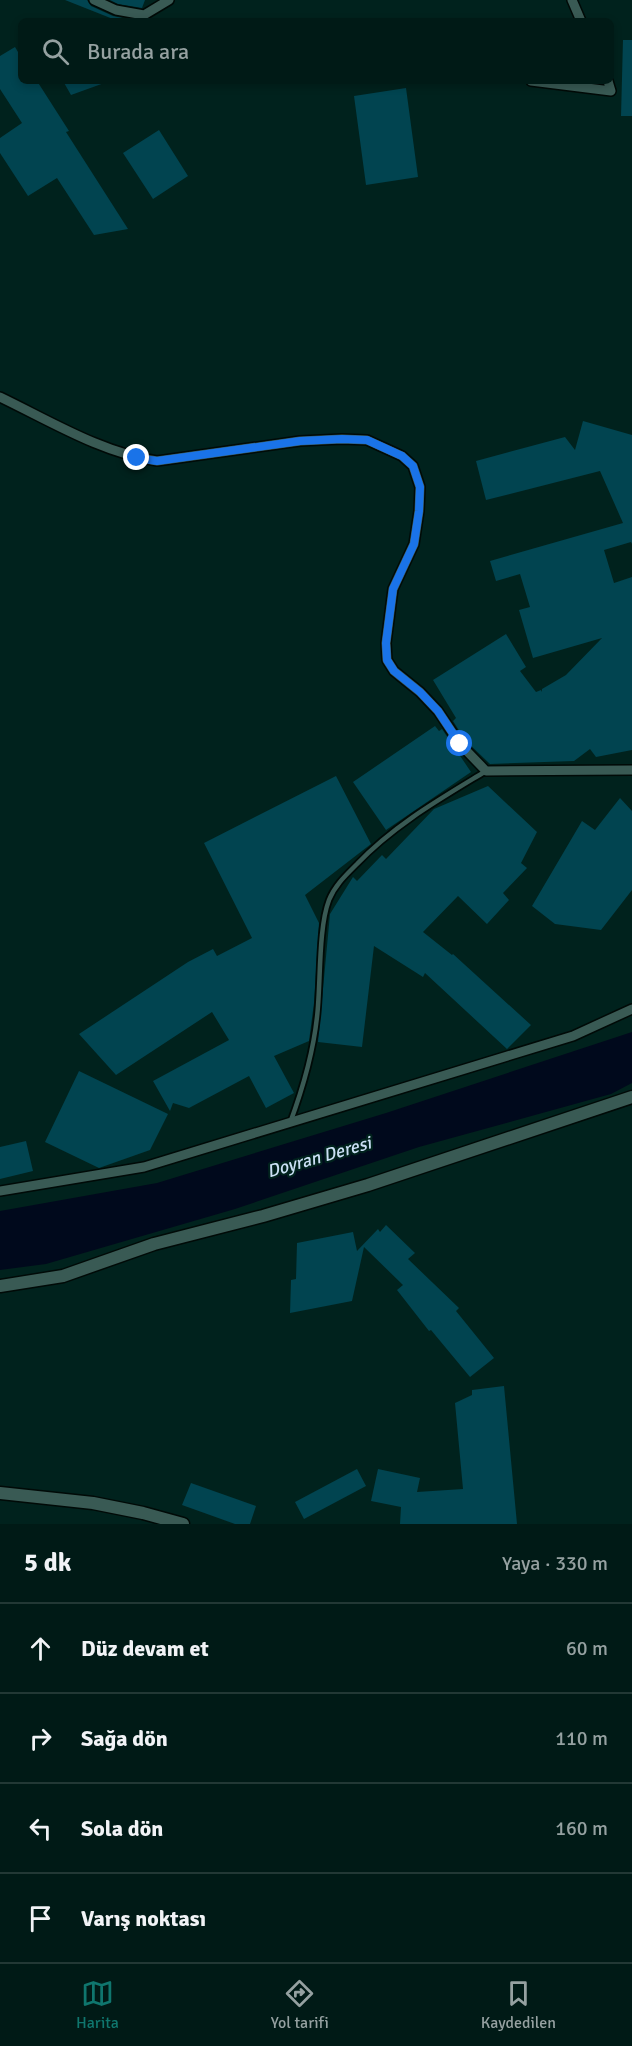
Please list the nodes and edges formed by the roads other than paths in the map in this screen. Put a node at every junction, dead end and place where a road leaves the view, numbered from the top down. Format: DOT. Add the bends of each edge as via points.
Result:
graph roads {
  1 [pos="94,0"];
  2 [pos="169,0"];
  3 [pos="572,0"];
  4 [pos="580,18"];
  5 [pos="555,84"];
  6 [pos="609,84"];
  7 [pos="0,397"];
  8 [pos="632,770"];
  9 [pos="486,771"];
  10 [pos="632,1009"];
  11 [pos="632,1097"];
  12 [pos="290,1122"];
  13 [pos="0,1191"];
  14 [pos="0,1286"];
  15 [pos="0,1493"];
  16 [pos="183,1524"];
  1 -- 2 [label="street" via="116,10 144,15"];
  3 -- 4 [label="street"];
  5 -- 6 [label="street" via="610,91"];
  7 -- 9 [label="street" via="82,437 137,458 157,461 342,439 367,440 402,456 413,466 420,487 419,511 414,544 393,589 387,660 438,711 460,744"];
  8 -- 9 [label="street"];
  9 -- 12 [label="lane" via="414,815 376,844 339,882 329,900 324,929 317,1018 307,1078"];
  10 -- 12 [label="street" via="573,1036"];
  11 -- 14 [label="street" via="347,1191 154,1244 63,1276"];
  12 -- 13 [label="street" via="144,1167"];
  15 -- 16 [label="street" via="93,1503"];
}
